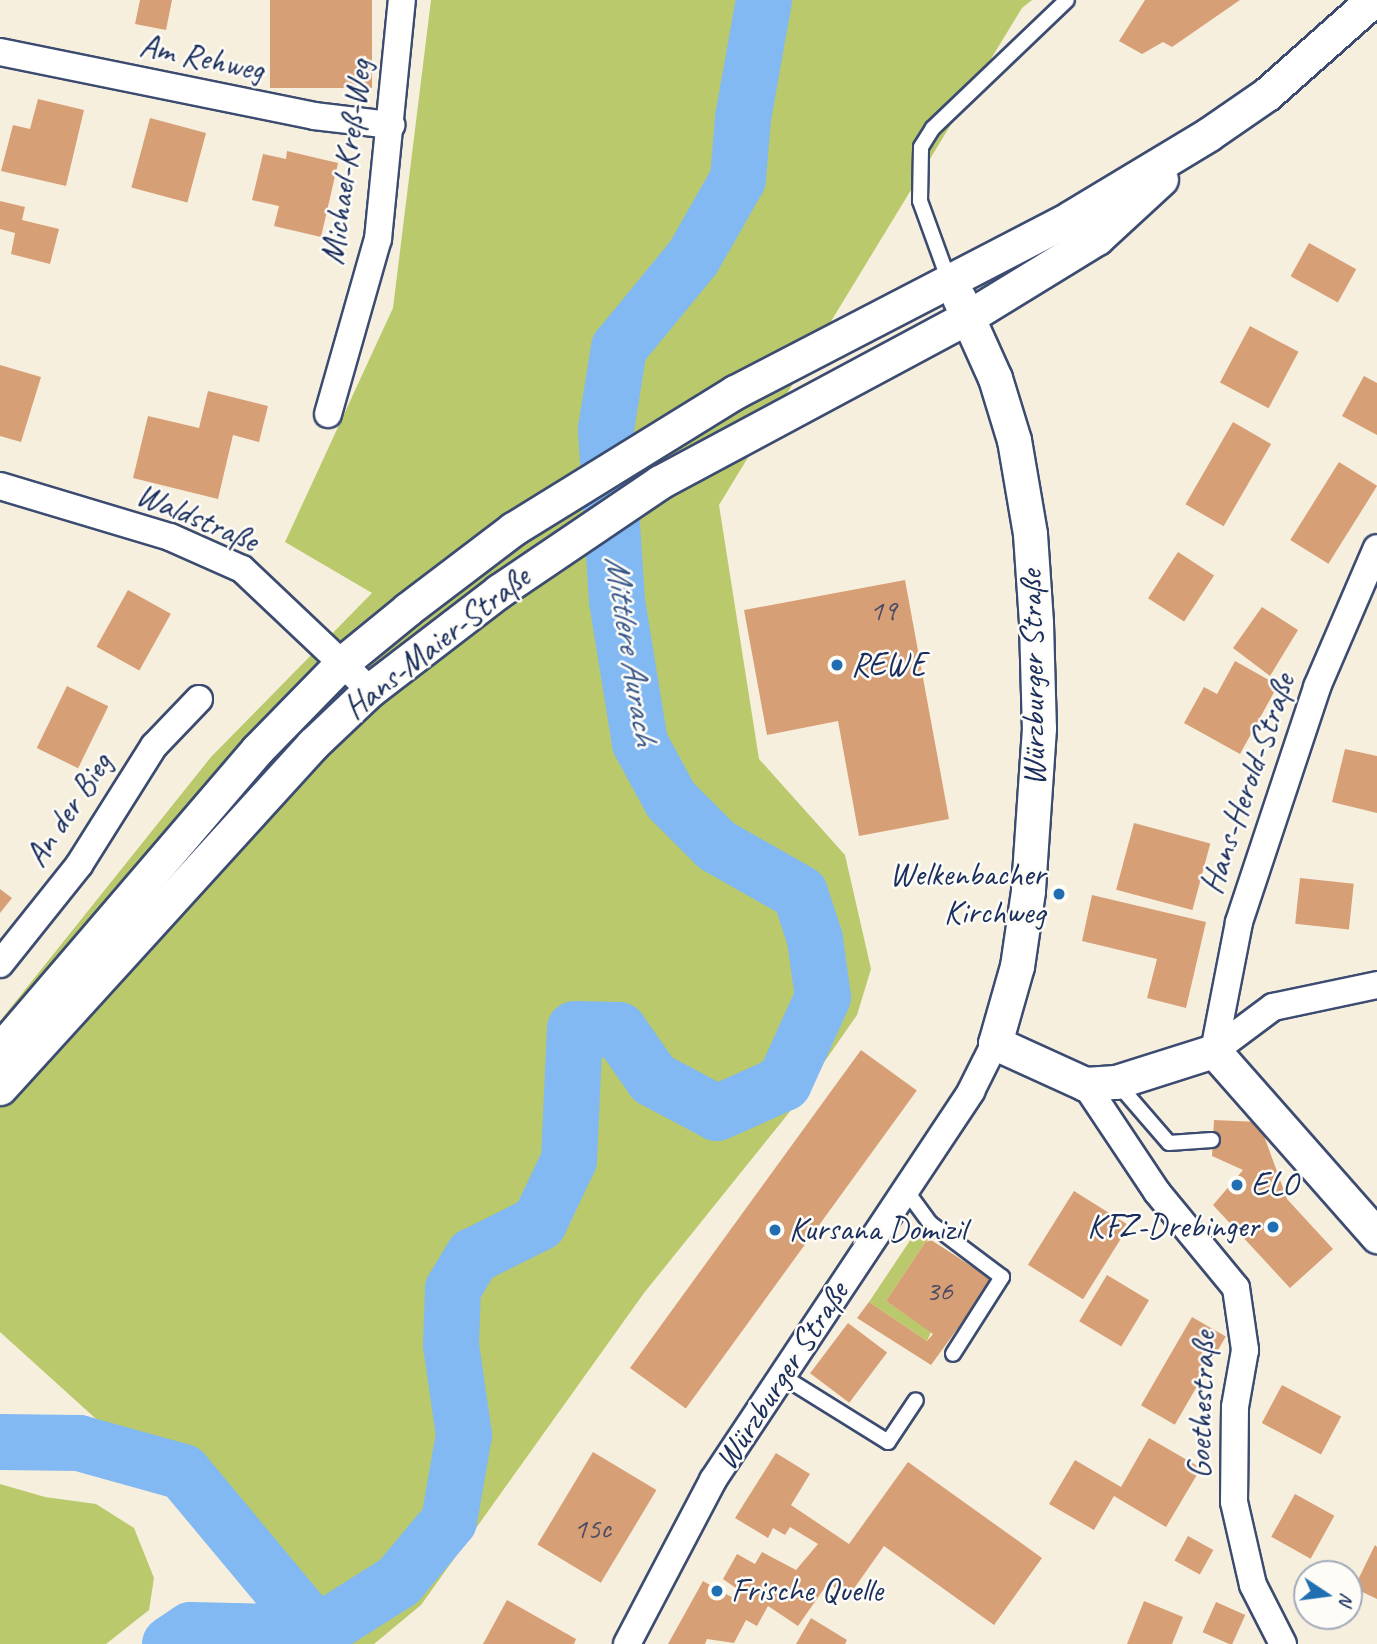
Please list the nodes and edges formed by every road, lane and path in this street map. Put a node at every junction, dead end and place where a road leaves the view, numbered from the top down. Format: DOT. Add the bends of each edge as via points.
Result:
graph roads {
  1 [pos="402,0"];
  2 [pos="1067,0"];
  3 [pos="1373,0"];
  4 [pos="0,52"];
  5 [pos="391,125"];
  6 [pos="1209,134"];
  7 [pos="948,278"];
  8 [pos="968,317"];
  9 [pos="328,414"];
  10 [pos="0,486"];
  11 [pos="1377,548"];
  12 [pos="342,663"];
  13 [pos="370,690"];
  14 [pos="199,699"];
  15 [pos="0,964"];
  16 [pos="1377,985"];
  17 [pos="995,1043"];
  18 [pos="0,1050"];
  19 [pos="1214,1051"];
  20 [pos="1101,1083"];
  21 [pos="0,1087"];
  22 [pos="1212,1140"];
  23 [pos="905,1189"];
  24 [pos="1377,1236"];
  25 [pos="953,1354"];
  26 [pos="782,1376"];
  27 [pos="916,1400"];
  28 [pos="626,1644"];
  29 [pos="1283,1644"];
  1 -- 5 [label="street, Michael-Kreß-Weg"];
  2 -- 7 [label="lane" via="933,128 921,147 920,201"];
  3 -- 6 [label="street" via="1267,94"];
  4 -- 5 [label="street, Am Rehweg" via="314,116"];
  5 -- 9 [label="street, Michael-Kreß-Weg" via="378,239"];
  6 -- 7 [label="street" via="1070,218"];
  6 -- 8 [label="street" via="1097,238"];
  7 -- 8 [label="street, Würzburger Straße"];
  7 -- 12 [label="street, Hans-Maier-Straße" via="735,392 513,529"];
  8 -- 13 [label="street, Hans-Maier-Straße" via="660,482 499,591"];
  8 -- 17 [label="street, Würzburger Straße" via="995,378 1014,440 1030,534 1036,623 1039,728 1029,878 1017,966"];
  10 -- 12 [label="street, Waldstraße" via="170,537 242,569"];
  11 -- 19 [label="street, Hans-Herold-Straße" via="1317,687 1243,908"];
  12 -- 13 [label="street, Waldstraße"];
  12 -- 18 [label="street, Hans-Maier-Straße" via="257,750"];
  13 -- 21 [label="street, Hans-Maier-Straße" via="313,744"];
  14 -- 15 [label="street, An der Bieg" via="154,746 79,866"];
  16 -- 19 [label="street" via="1273,1007"];
  17 -- 20 [label="street"];
  17 -- 23 [label="street, Würzburger Straße" via="971,1091"];
  19 -- 20 [label="street"];
  19 -- 24 [label="street" via="1268,1125"];
  20 -- 22 [label="lane" via="1169,1143"];
  20 -- 29 [label="street, Goethestraße" via="1157,1192 1236,1288 1245,1350 1235,1407 1234,1502 1253,1585"];
  23 -- 25 [label="lane" via="930,1223 1002,1277"];
  23 -- 26 [label="street, Würzburger Straße"];
  26 -- 27 [label="lane" via="888,1442"];
  26 -- 28 [label="street, Würzburger Straße" via="713,1480"];
}
